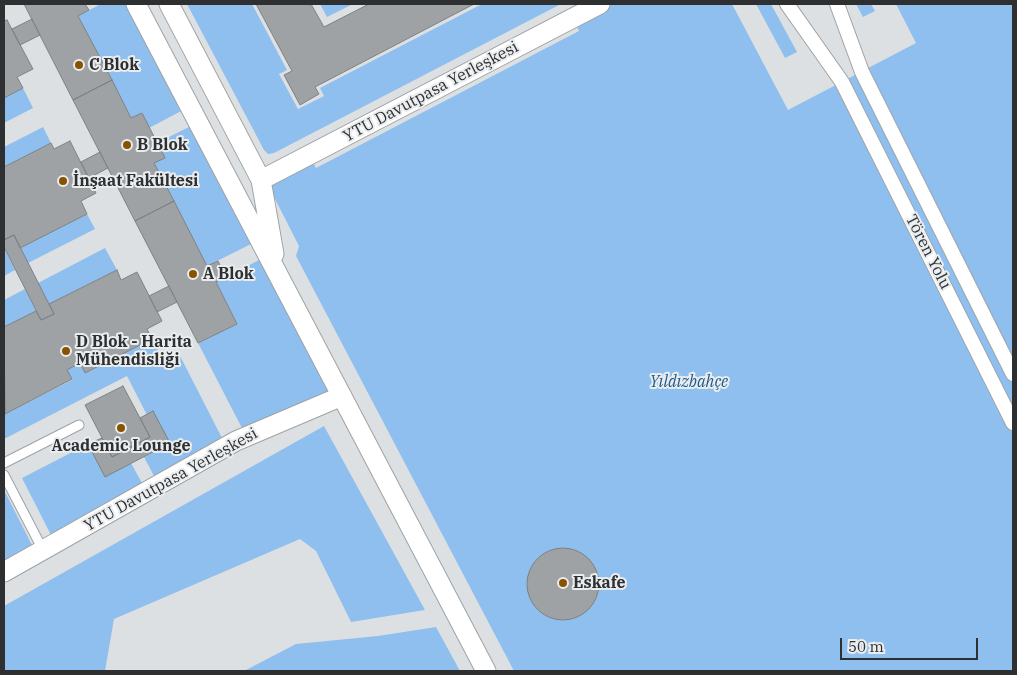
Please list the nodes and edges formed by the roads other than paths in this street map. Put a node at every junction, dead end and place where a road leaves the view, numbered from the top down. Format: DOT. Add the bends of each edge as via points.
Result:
graph roads {
  1 [pos="136,4"];
  2 [pos="169,4"];
  3 [pos="600,4"];
  4 [pos="787,4"];
  5 [pos="837,4"];
  6 [pos="261,180"];
  7 [pos="277,272"];
  8 [pos="1013,374"];
  9 [pos="342,396"];
  10 [pos="1013,423"];
  11 [pos="79,425"];
  12 [pos="4,463"];
  13 [pos="4,475"];
  14 [pos="43,550"];
  15 [pos="4,572"];
  16 [pos="486,671"];
  1 -- 7 [label="street"];
  2 -- 6 [label="street"];
  3 -- 6 [label="street, YTU Davutpasa Yerleşkesi"];
  4 -- 10 [label="street, Tören Yolu" via="842,82"];
  5 -- 8 [label="street, Tören Yolu" via="862,72"];
  6 -- 7 [label="street"];
  7 -- 9 [label="street"];
  9 -- 14 [label="street, YTU Davutpasa Yerleşkesi" via="236,441"];
  9 -- 16 [label="street"];
  11 -- 12 [label="lane"];
  13 -- 14 [label="lane"];
  14 -- 15 [label="street, YTU Davutpasa Yerleşkesi"];
}
